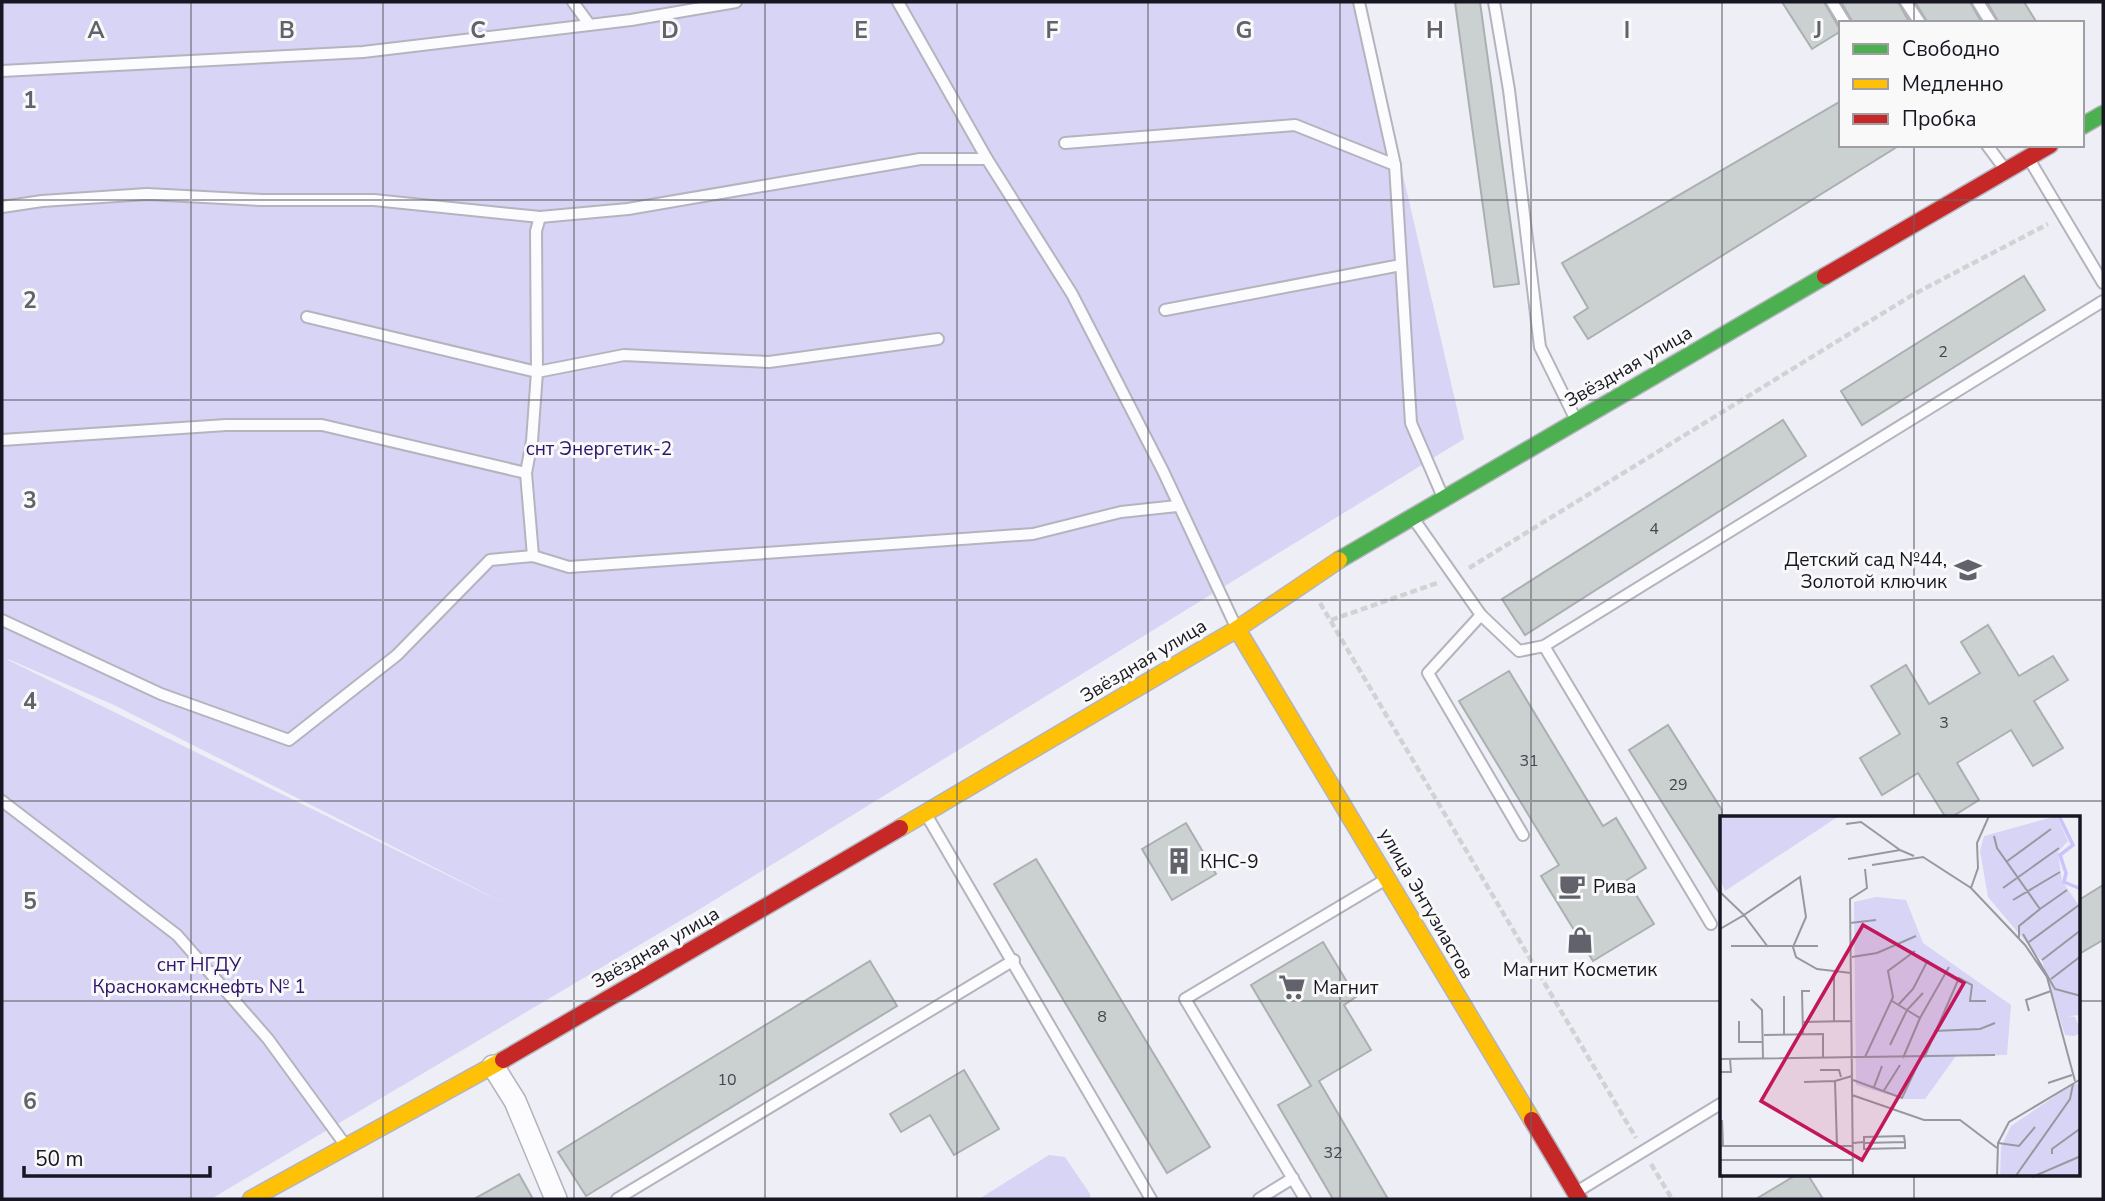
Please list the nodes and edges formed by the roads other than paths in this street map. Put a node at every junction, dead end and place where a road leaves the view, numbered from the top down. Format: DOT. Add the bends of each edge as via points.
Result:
graph roads {
  1 [pos="573,2"];
  2 [pos="736,2"];
  3 [pos="898,2"];
  4 [pos="1359,2"];
  5 [pos="1494,2"];
  6 [pos="1832,2"];
  7 [pos="1906,2"];
  8 [pos="1978,2"];
  9 [pos="1844,21"];
  10 [pos="1919,21"];
  11 [pos="1990,21"];
  12 [pos="589,24"];
  13 [pos="2,71"];
  14 [pos="2103,114"];
  15 [pos="2084,125"];
  16 [pos="1065,143"];
  17 [pos="1988,147"];
  18 [pos="2047,147"];
  19 [pos="2028,158"];
  20 [pos="987,159"];
  21 [pos="1395,165"];
  22 [pos="2006,171"];
  23 [pos="2,207"];
  24 [pos="540,217"];
  25 [pos="1401,265"];
  26 [pos="2103,283"];
  27 [pos="2103,301"];
  28 [pos="1165,310"];
  29 [pos="307,317"];
  30 [pos="938,339"];
  31 [pos="537,372"];
  32 [pos="1577,421"];
  33 [pos="2,440"];
  34 [pos="526,473"];
  35 [pos="1443,497"];
  36 [pos="1177,506"];
  37 [pos="1411,516"];
  38 [pos="533,556"];
  39 [pos="1481,615"];
  40 [pos="2,620"];
  41 [pos="1237,629"];
  42 [pos="1545,646"];
  43 [pos="2,802"];
  44 [pos="926,813"];
  45 [pos="1523,835"];
  46 [pos="1389,877"];
  47 [pos="1711,924"];
  48 [pos="1014,960"];
  49 [pos="493,1066"];
  50 [pos="1720,1104"];
  51 [pos="347,1147"];
  52 [pos="1293,1178"];
  53 [pos="1577,1196"];
  54 [pos="251,1199"];
  55 [pos="556,1199"];
  56 [pos="617,1199"];
  57 [pos="1151,1199"];
  58 [pos="1259,1199"];
  59 [pos="1305,1199"];
  1 -- 12 [label="lane"];
  2 -- 12 [label="lane"];
  3 -- 20 [label="lane"];
  4 -- 21 [label="lane"];
  5 -- 32 [label="lane" via="1540,347"];
  6 -- 9 [label="lane"];
  7 -- 10 [label="lane"];
  8 -- 11 [label="lane"];
  12 -- 13 [label="lane" via="363,52"];
  14 -- 15 [label="street"];
  16 -- 21 [label="lane" via="1295,125"];
  17 -- 22 [label="lane"];
  18 -- 19 [label="street, Звёздная улица"];
  19 -- 22 [label="street, Звёздная улица"];
  19 -- 26 [label="lane"];
  20 -- 24 [label="lane" via="920,159 628,209"];
  20 -- 36 [label="lane" via="1072,293"];
  21 -- 25 [label="lane"];
  22 -- 32 [label="street, Звёздная улица"];
  23 -- 24 [label="lane" via="147,194 374,200"];
  24 -- 31 [label="lane" via="536,231"];
  25 -- 28 [label="lane"];
  25 -- 35 [label="lane" via="1411,423"];
  27 -- 42 [label="lane"];
  29 -- 31 [label="lane"];
  30 -- 31 [label="lane" via="769,362 624,355"];
  31 -- 34 [label="lane"];
  32 -- 35 [label="street, Звёздная улица"];
  33 -- 34 [label="lane" via="226,425 322,425"];
  34 -- 38 [label="lane"];
  35 -- 37 [label="street, Звёздная улица"];
  36 -- 38 [label="lane" via="1121,512 1033,534 569,567"];
  36 -- 41 [label="lane"];
  37 -- 39 [label="lane"];
  37 -- 41 [label="street, Звёздная улица" via="1306,580"];
  38 -- 40 [label="lane" via="490,560 397,655 289,740 161,694"];
  39 -- 42 [label="lane" via="1519,651"];
  39 -- 45 [label="lane" via="1428,673"];
  41 -- 44 [label="street, Звёздная улица"];
  41 -- 46 [label="street, улица Энтузиастов"];
  42 -- 47 [label="lane"];
  43 -- 51 [label="lane" via="177,935 268,1039"];
  44 -- 48 [label="lane"];
  44 -- 49 [label="street, Звёздная улица"];
  46 -- 52 [label="lane" via="1185,999"];
  46 -- 53 [label="street, улица Энтузиастов"];
  48 -- 56 [label="lane"];
  48 -- 57 [label="lane"];
  49 -- 51 [label="street, Звёздная улица"];
  49 -- 55 [label="street" via="515,1101"];
  50 -- 53 [label="lane"];
  51 -- 54 [label="street, Звёздная улица"];
  52 -- 58 [label="lane"];
  52 -- 59 [label="lane"];
}
